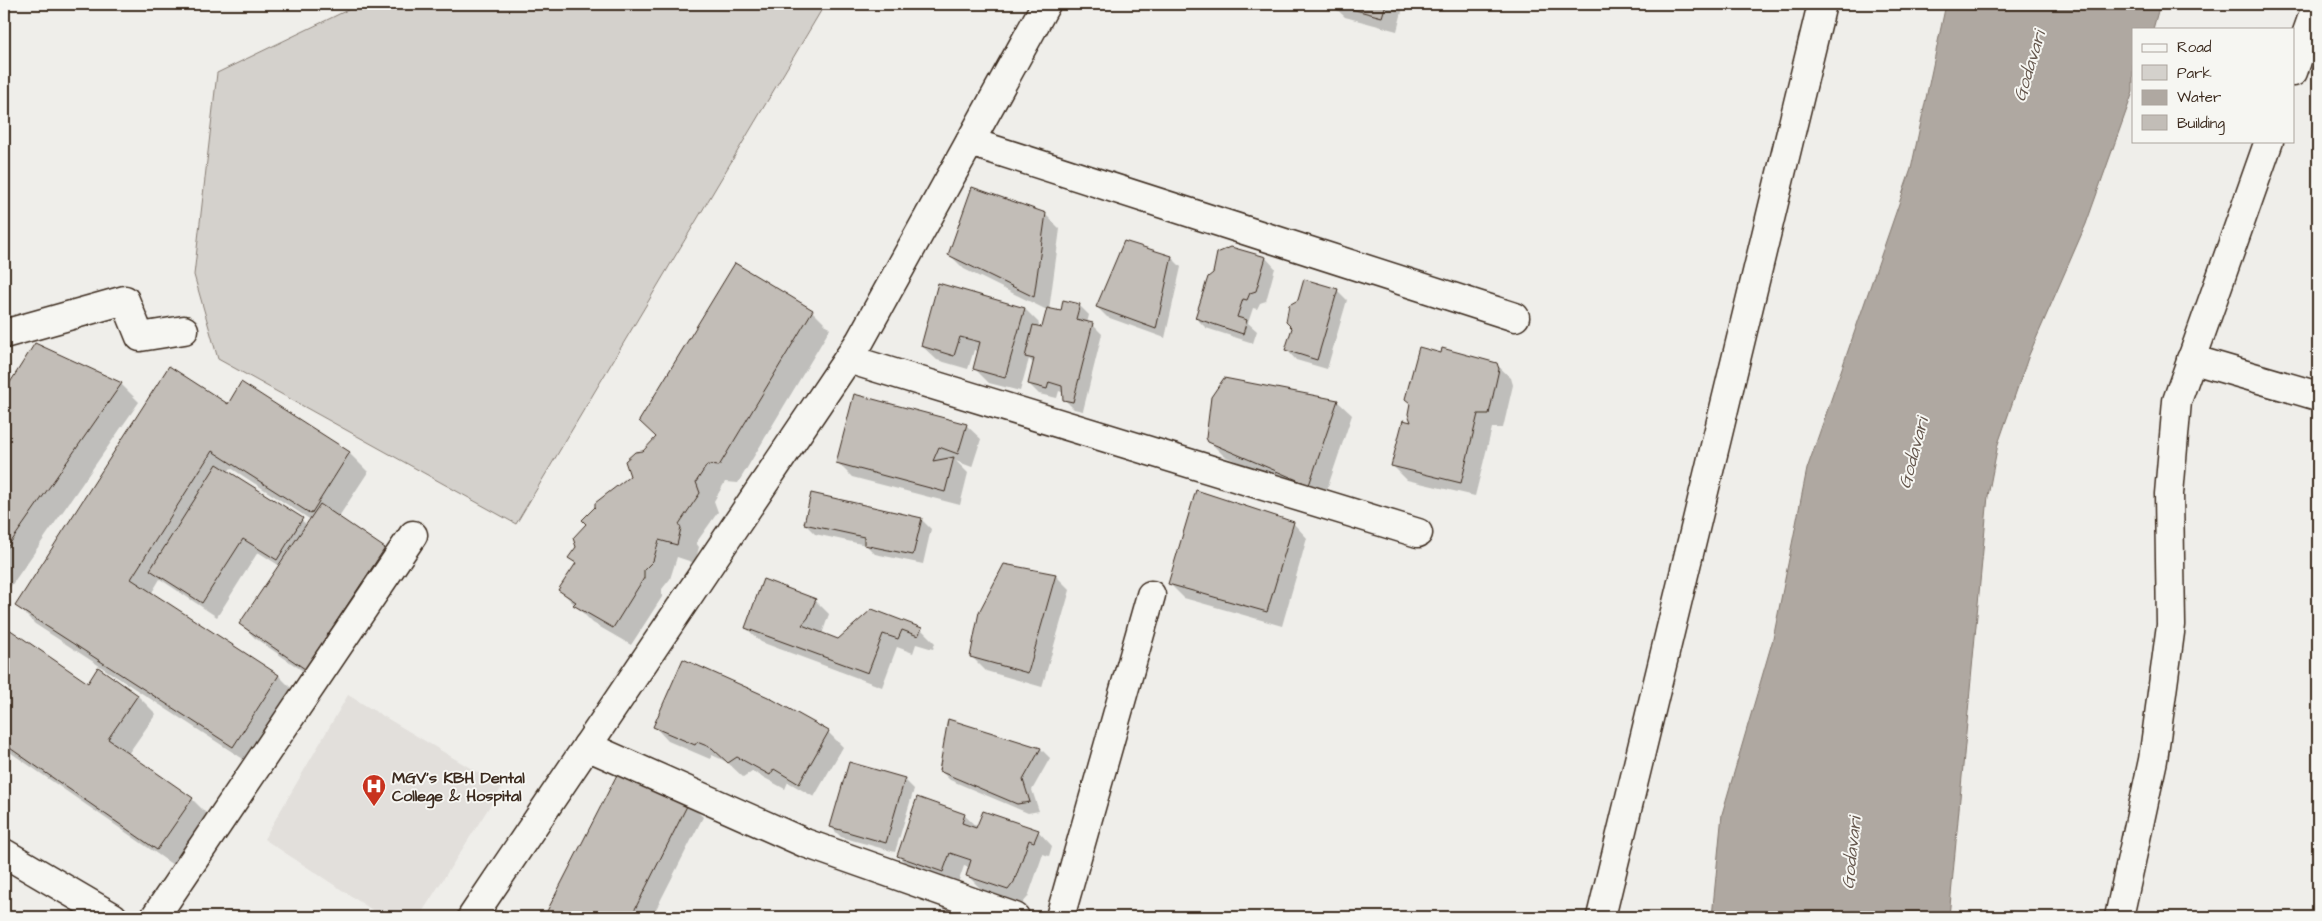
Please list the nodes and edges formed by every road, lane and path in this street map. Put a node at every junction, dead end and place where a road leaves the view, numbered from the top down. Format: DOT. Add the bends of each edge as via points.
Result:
graph roads {
  1 [pos="1046,4"];
  2 [pos="1822,4"];
  3 [pos="2317,4"];
  4 [pos="2294,69"];
  5 [pos="970,142"];
  6 [pos="2268,142"];
  7 [pos="1514,317"];
  8 [pos="184,330"];
  9 [pos="4,334"];
  10 [pos="848,359"];
  11 [pos="2191,359"];
  12 [pos="2318,396"];
  13 [pos="1418,533"];
  14 [pos="413,535"];
  15 [pos="1151,595"];
  16 [pos="587,746"];
  17 [pos="4,853"];
  18 [pos="113,917"];
  19 [pos="155,917"];
  20 [pos="472,917"];
  21 [pos="1016,917"];
  22 [pos="1060,917"];
  23 [pos="1601,917"];
  24 [pos="2120,917"];
  1 -- 5 [label="street"];
  2 -- 23 [label="street"];
  3 -- 4 [label="street"];
  5 -- 7 [label="street"];
  5 -- 10 [label="street"];
  6 -- 11 [label="street"];
  8 -- 9 [label="street" via="140,337 125,300"];
  10 -- 13 [label="street"];
  10 -- 16 [label="street"];
  11 -- 12 [label="street"];
  11 -- 24 [label="street" via="2177,401 2169,494 2171,625 2153,760"];
  14 -- 19 [label="street"];
  15 -- 22 [label="street"];
  16 -- 20 [label="street"];
  16 -- 21 [label="street" via="805,843"];
  17 -- 18 [label="street"];
}
